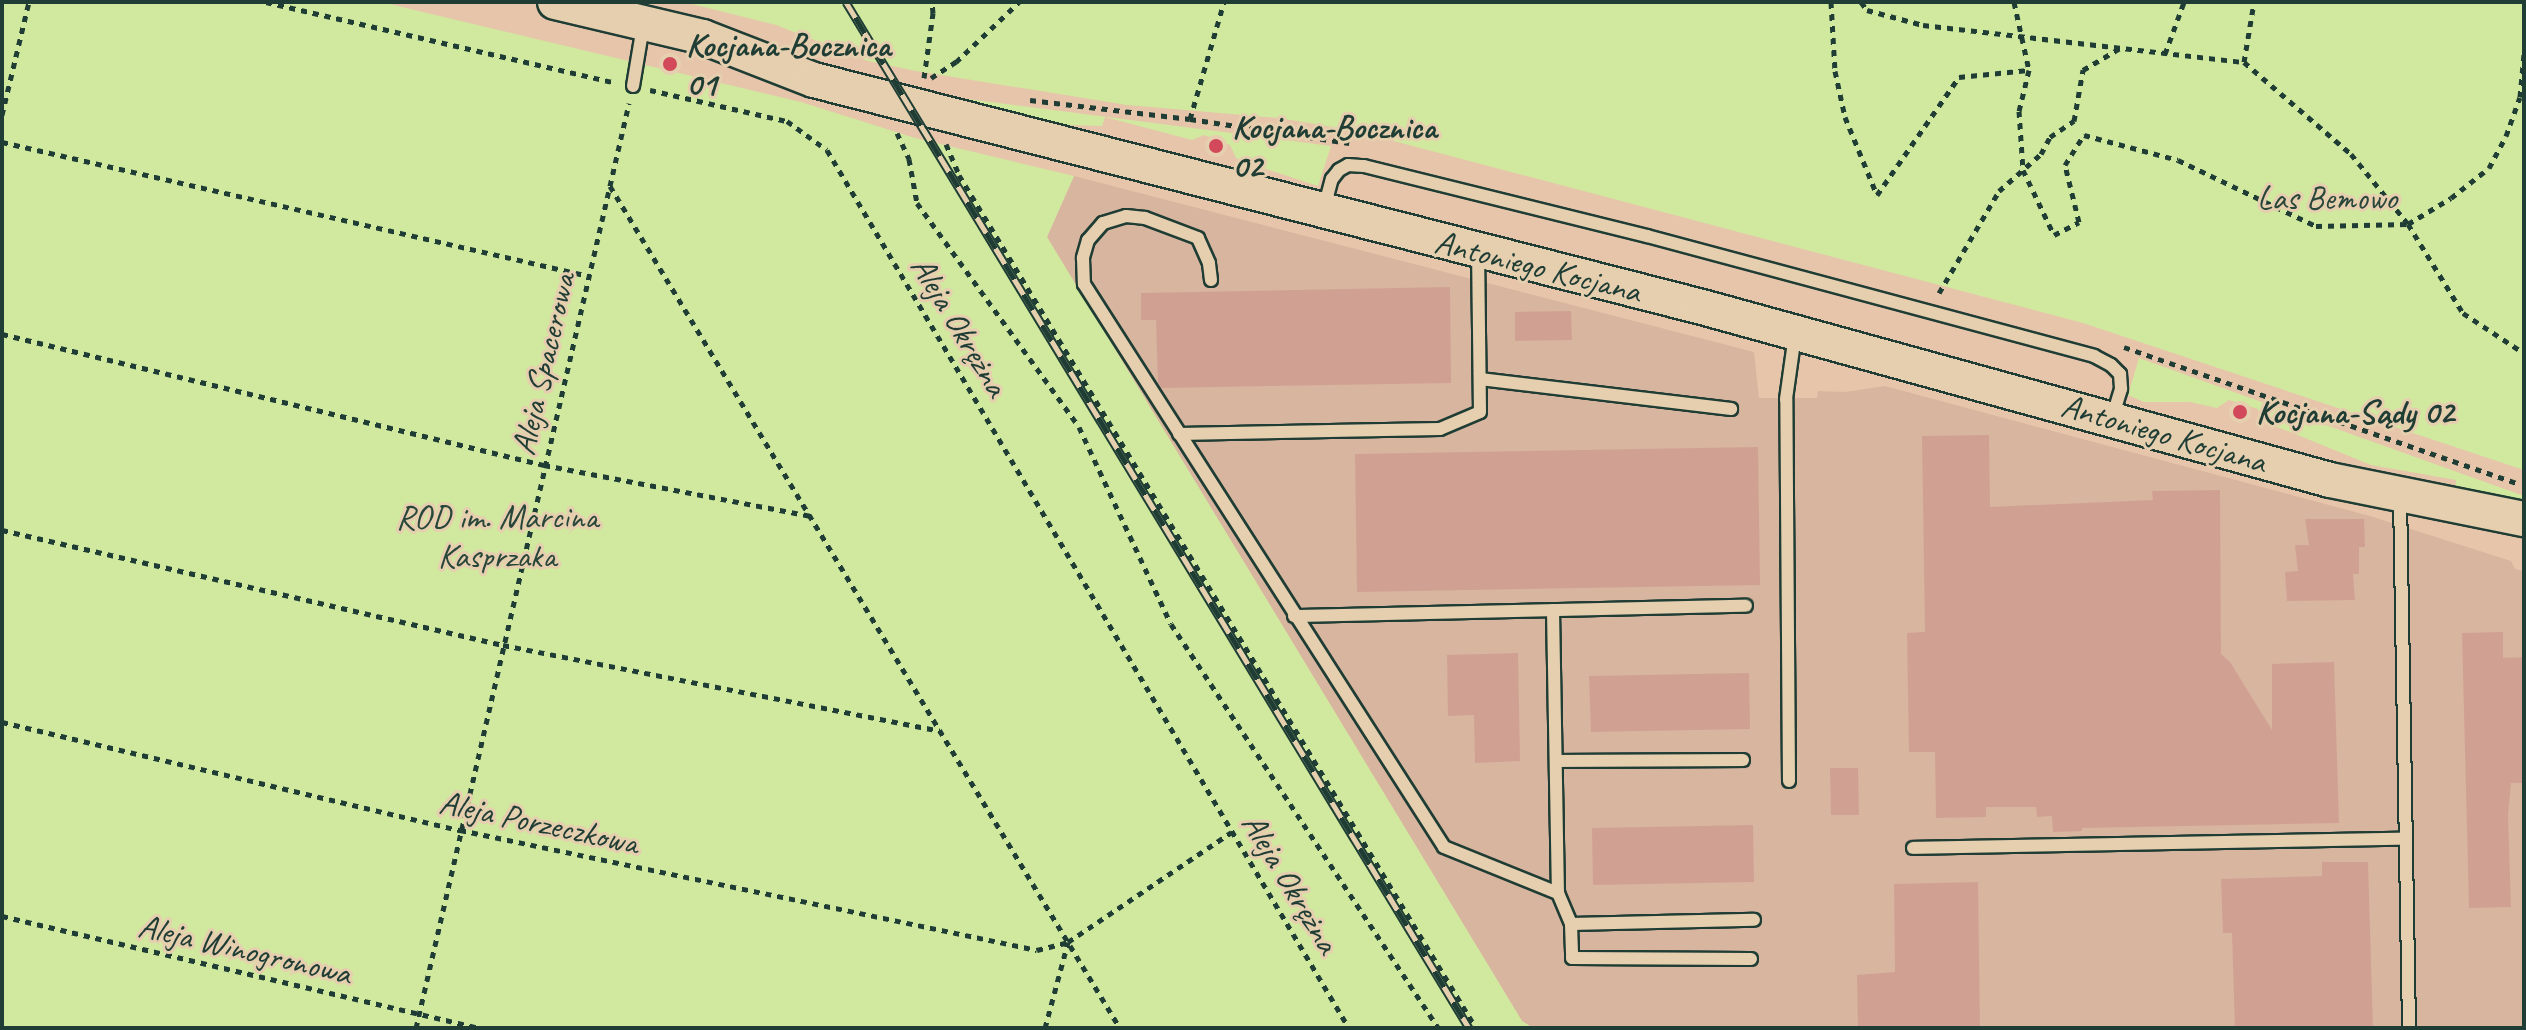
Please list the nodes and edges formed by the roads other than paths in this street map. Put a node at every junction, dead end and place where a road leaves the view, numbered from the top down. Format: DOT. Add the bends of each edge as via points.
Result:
graph roads {
  1 [pos="555,2"];
  2 [pos="643,22"];
  3 [pos="633,86"];
  4 [pos="1323,212"];
  5 [pos="1478,251"];
  6 [pos="1211,280"];
  7 [pos="1796,332"];
  8 [pos="1480,379"];
  9 [pos="1731,409"];
  10 [pos="2112,419"];
  11 [pos="1179,434"];
  12 [pos="2400,496"];
  13 [pos="2524,519"];
  14 [pos="1746,606"];
  15 [pos="1553,610"];
  16 [pos="1294,616"];
  17 [pos="1743,760"];
  18 [pos="1557,761"];
  19 [pos="1789,781"];
  20 [pos="2404,839"];
  21 [pos="1913,848"];
  22 [pos="1558,893"];
  23 [pos="1754,920"];
  24 [pos="1571,924"];
  25 [pos="1751,959"];
  26 [pos="2409,1028"];
  1 -- 2 [label="street, Antoniego Kocjana"];
  2 -- 3 [label="lane"];
  2 -- 4 [label="street, Antoniego Kocjana" via="703,37 814,80"];
  4 -- 5 [label="street, Antoniego Kocjana"];
  4 -- 10 [label="lane" via="1339,170 1364,166 1676,244 2094,356 2120,374"];
  5 -- 7 [label="street, Antoniego Kocjana"];
  5 -- 8 [label="lane"];
  6 -- 11 [label="lane" via="1198,238 1145,218 1126,216 1103,223 1088,240 1083,258 1084,284"];
  7 -- 10 [label="street, Antoniego Kocjana"];
  7 -- 19 [label="lane" via="1786,399"];
  8 -- 9 [label="lane"];
  8 -- 11 [label="lane" via="1480,412 1440,429"];
  10 -- 12 [label="street, Antoniego Kocjana"];
  11 -- 16 [label="lane"];
  12 -- 13 [label="street, Antoniego Kocjana"];
  12 -- 20 [label="lane"];
  14 -- 15 [label="lane"];
  15 -- 16 [label="lane"];
  15 -- 18 [label="lane"];
  16 -- 22 [label="lane" via="1444,847"];
  17 -- 18 [label="lane"];
  18 -- 22 [label="lane"];
  20 -- 21 [label="lane"];
  20 -- 26 [label="lane"];
  22 -- 24 [label="lane"];
  23 -- 24 [label="lane"];
  24 -- 25 [label="lane" via="1572,958"];
}
